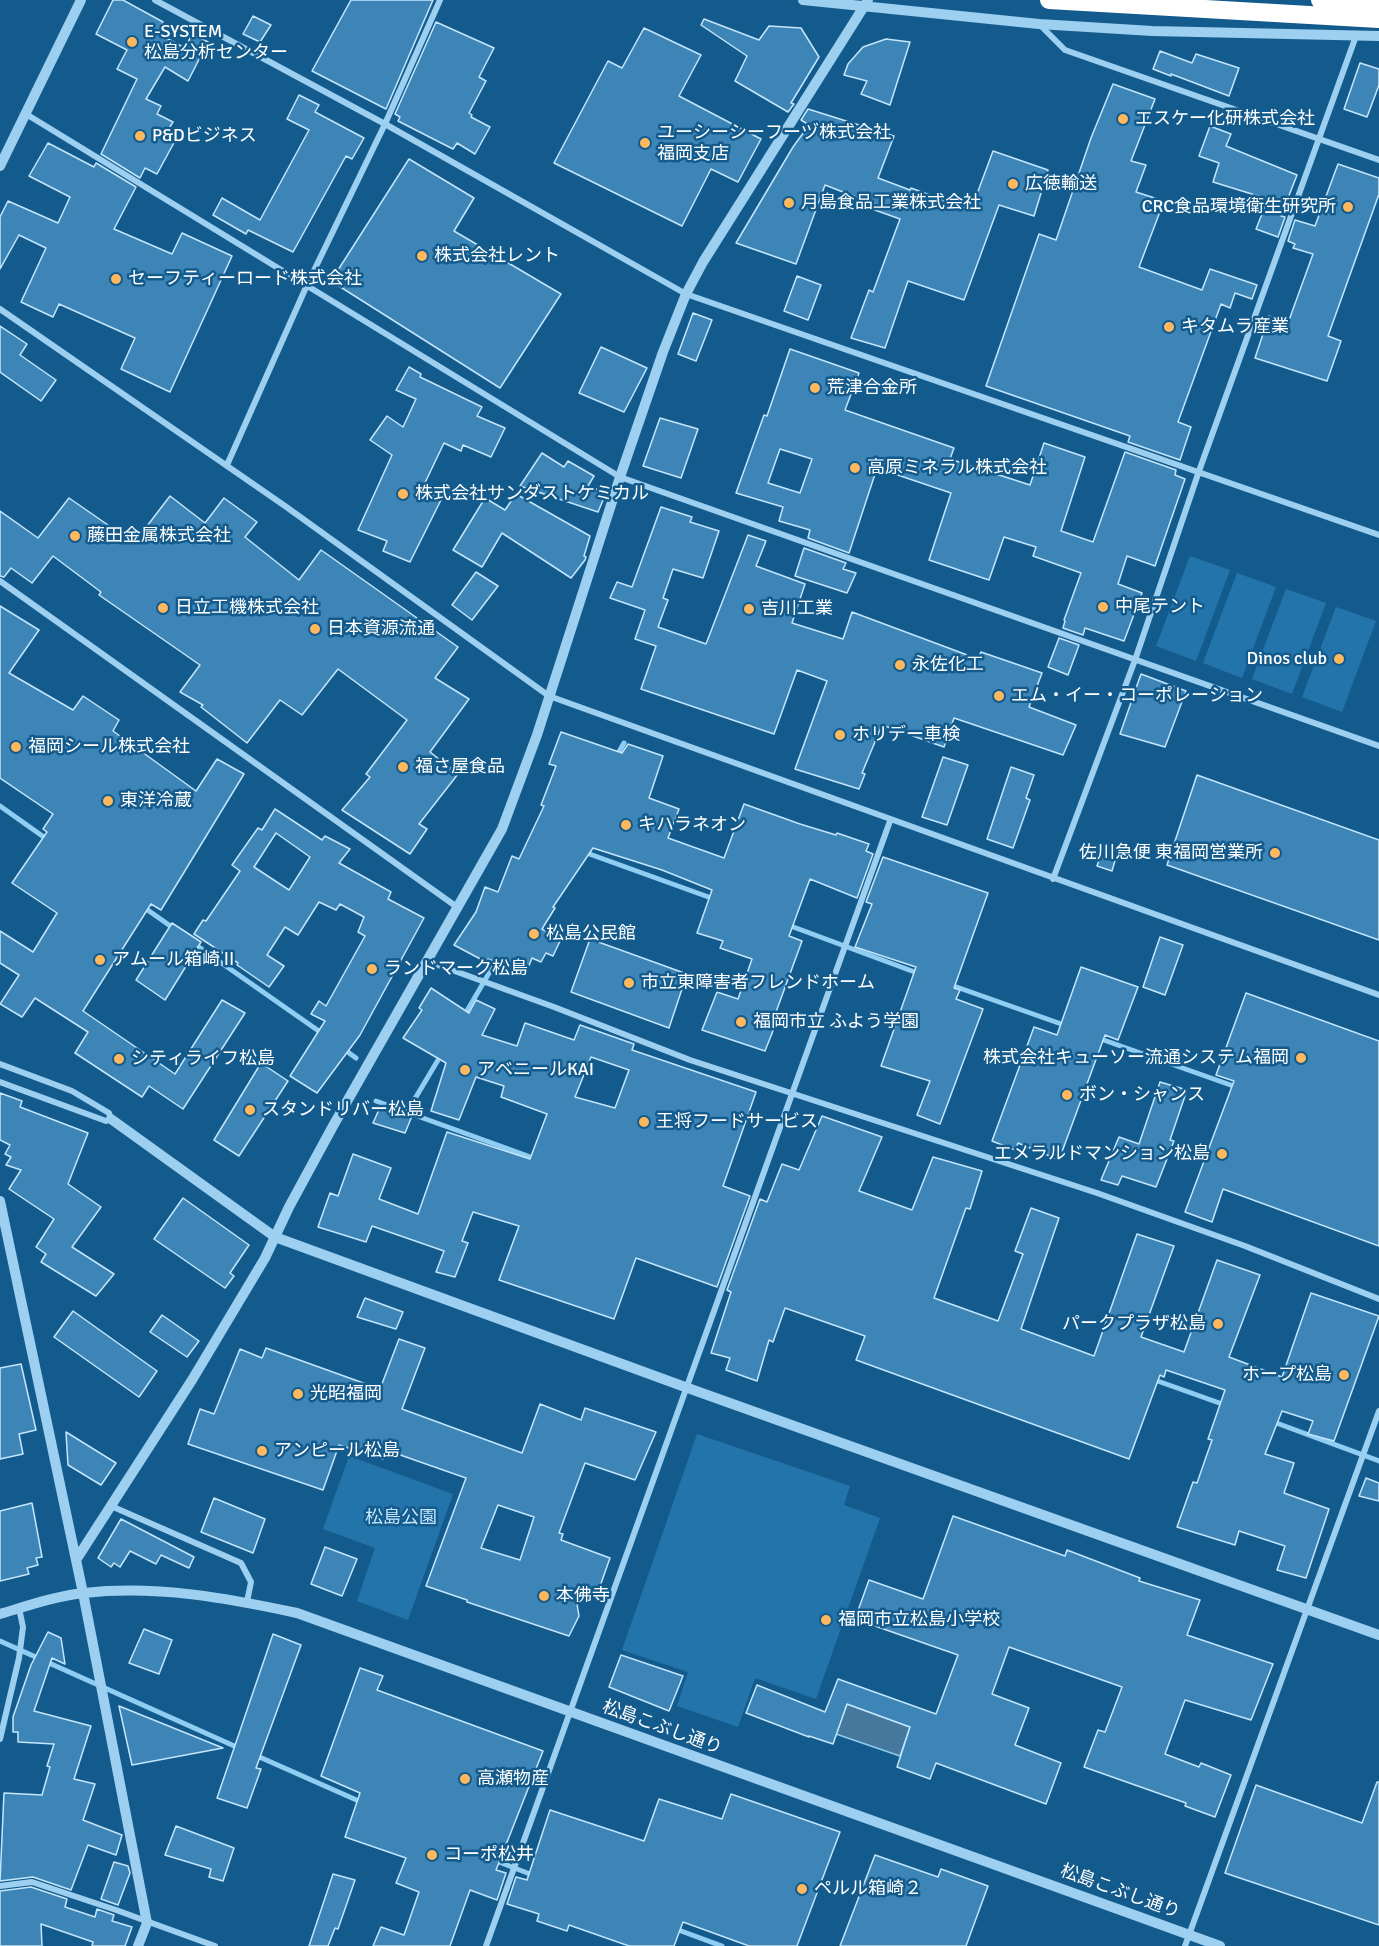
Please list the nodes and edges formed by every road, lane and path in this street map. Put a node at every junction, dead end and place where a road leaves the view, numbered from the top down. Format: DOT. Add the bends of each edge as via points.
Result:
graph roads {
  1 [pos="81,0"];
  2 [pos="155,0"];
  3 [pos="440,0"];
  4 [pos="803,0"];
  5 [pos="1049,0"];
  6 [pos="1320,0"];
  7 [pos="1379,3"];
  8 [pos="866,4"];
  9 [pos="1379,19"];
  10 [pos="1039,24"];
  11 [pos="1356,36"];
  12 [pos="1379,36"];
  13 [pos="26,114"];
  14 [pos="385,124"];
  15 [pos="1320,138"];
  16 [pos="1379,160"];
  17 [pos="0,166"];
  18 [pos="307,285"];
  19 [pos="686,294"];
  20 [pos="0,309"];
  21 [pos="227,465"];
  22 [pos="1199,471"];
  23 [pos="620,477"];
  24 [pos="1379,535"];
  25 [pos="0,581"];
  26 [pos="1135,660"];
  27 [pos="549,696"];
  28 [pos="1379,747"];
  29 [pos="890,821"];
  30 [pos="1053,879"];
  31 [pos="457,907"];
  32 [pos="427,961"];
  33 [pos="1379,995"];
  34 [pos="0,1064"];
  35 [pos="0,1082"];
  36 [pos="791,1093"];
  37 [pos="111,1119"];
  38 [pos="0,1201"];
  39 [pos="275,1237"];
  40 [pos="1379,1299"];
  41 [pos="685,1388"];
  42 [pos="1379,1411"];
  43 [pos="111,1506"];
  44 [pos="76,1560"];
  45 [pos="83,1593"];
  46 [pos="246,1602"];
  47 [pos="19,1608"];
  48 [pos="1307,1609"];
  49 [pos="0,1614"];
  50 [pos="1379,1635"];
  51 [pos="569,1712"];
  52 [pos="0,1739"];
  53 [pos="0,1886"];
  54 [pos="147,1923"];
  55 [pos="1189,1935"];
  56 [pos="138,1946"];
  57 [pos="215,1946"];
  58 [pos="486,1946"];
  59 [pos="1185,1946"];
  60 [pos="1220,1946"];
  1 -- 13 [label="street"];
  2 -- 14 [label="street"];
  3 -- 14 [label="street"];
  4 -- 8 [label="street"];
  5 -- 9 [label="highway"];
  6 -- 7 [label="highway"];
  8 -- 10 [label="street"];
  8 -- 19 [label="street"];
  10 -- 11 [label="street"];
  10 -- 15 [label="street" via="1065,50"];
  11 -- 12 [label="street"];
  11 -- 15 [label="street"];
  13 -- 17 [label="street"];
  13 -- 18 [label="street"];
  14 -- 18 [label="street"];
  14 -- 19 [label="street"];
  15 -- 16 [label="street"];
  15 -- 22 [label="street"];
  18 -- 21 [label="street"];
  18 -- 23 [label="street"];
  19 -- 22 [label="street"];
  19 -- 23 [label="street"];
  20 -- 21 [label="street"];
  21 -- 27 [label="street"];
  22 -- 24 [label="street"];
  22 -- 26 [label="street"];
  23 -- 26 [label="street"];
  23 -- 27 [label="street"];
  25 -- 31 [label="street"];
  26 -- 28 [label="street"];
  26 -- 30 [label="street"];
  27 -- 29 [label="street"];
  27 -- 31 [label="street" via="502,829"];
  29 -- 30 [label="street"];
  29 -- 36 [label="street"];
  30 -- 33 [label="street"];
  31 -- 32 [label="street"];
  32 -- 36 [label="street" via="690,1060"];
  32 -- 39 [label="street"];
  34 -- 37 [label="street" via="72,1091 109,1113"];
  35 -- 37 [label="street" via="106,1121"];
  36 -- 40 [label="street" via="1097,1193"];
  36 -- 41 [label="street"];
  37 -- 39 [label="street"];
  38 -- 44 [label="street"];
  39 -- 41 [label="street"];
  39 -- 43 [label="street" via="192,1380"];
  41 -- 48 [label="street"];
  41 -- 51 [label="street"];
  42 -- 48 [label="street"];
  43 -- 44 [label="street"];
  43 -- 46 [label="street" via="241,1563 252,1582"];
  44 -- 45 [label="street"];
  45 -- 46 [label="street, 松島こぶし通り" via="190,1593"];
  45 -- 47 [label="street, 松島こぶし通り"];
  45 -- 54 [label="street"];
  46 -- 51 [label="street, 松島こぶし通り" via="297,1613"];
  47 -- 49 [label="street, 松島こぶし通り"];
  47 -- 52 [label="street" via="23,1627 20,1658"];
  48 -- 50 [label="street"];
  48 -- 55 [label="street"];
  51 -- 55 [label="street, 松島こぶし通り"];
  51 -- 58 [label="street"];
  53 -- 54 [label="street" via="32,1882"];
  54 -- 56 [label="street"];
  54 -- 57 [label="street"];
  55 -- 59 [label="street"];
  55 -- 60 [label="street, 松島こぶし通り"];
}
